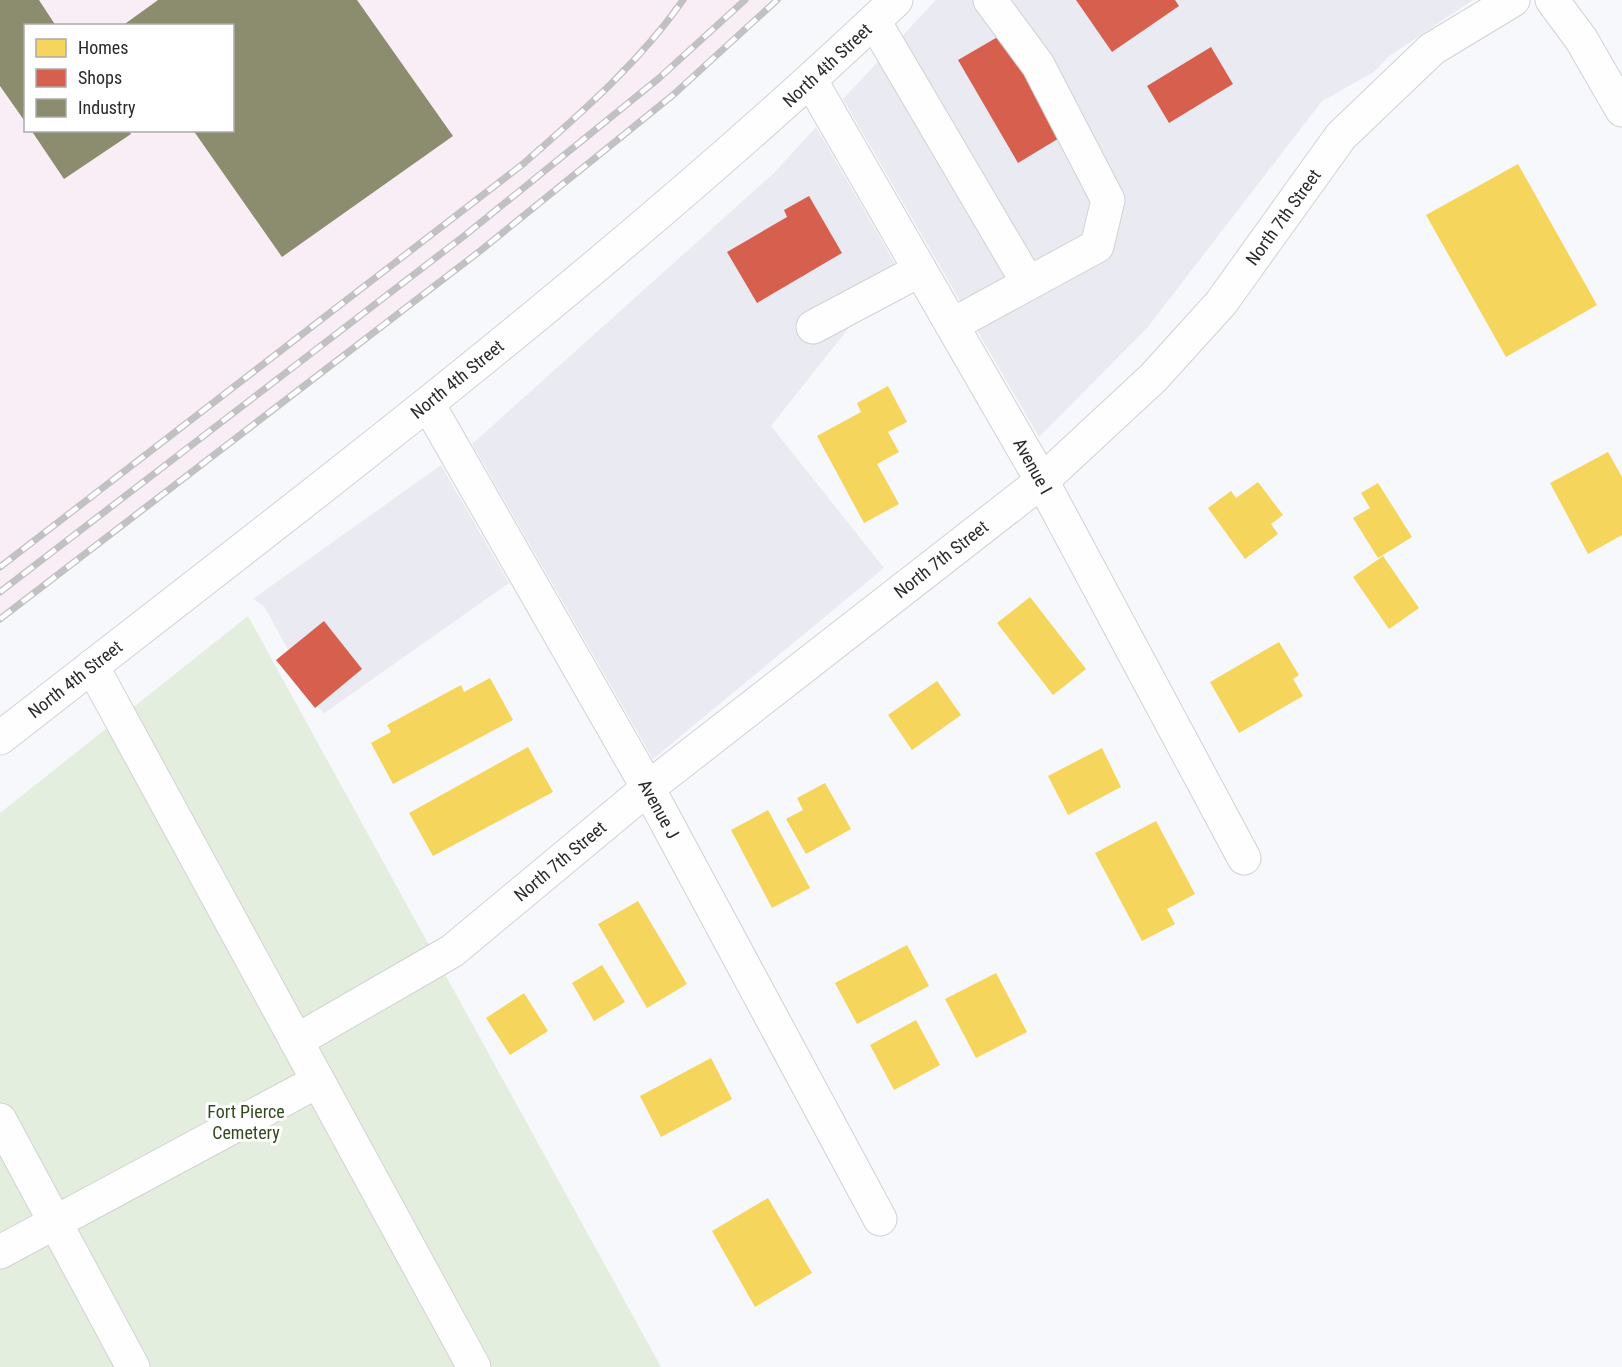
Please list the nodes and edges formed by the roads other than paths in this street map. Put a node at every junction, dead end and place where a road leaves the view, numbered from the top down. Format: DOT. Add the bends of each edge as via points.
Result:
graph roads {
  1 [pos="990,0"];
  2 [pos="1513,0"];
  3 [pos="1552,0"];
  4 [pos="885,10"];
  5 [pos="811,81"];
  6 [pos="1622,110"];
  7 [pos="920,270"];
  8 [pos="1028,283"];
  9 [pos="952,325"];
  10 [pos="813,327"];
  11 [pos="428,404"];
  12 [pos="1042,481"];
  13 [pos="92,666"];
  14 [pos="0,738"];
  15 [pos="648,788"];
  16 [pos="1244,858"];
  17 [pos="296,1041"];
  18 [pos="318,1081"];
  19 [pos="0,1120"];
  20 [pos="880,1219"];
  21 [pos="55,1222"];
  22 [pos="0,1252"];
  23 [pos="133,1367"];
  24 [pos="474,1367"];
  1 -- 8 [label="street" via="1038,65 1108,200 1097,246"];
  2 -- 12 [label="street, North 7th Street" via="1432,49 1341,136 1221,303 1153,378"];
  3 -- 6 [label="street" via="1581,39"];
  4 -- 5 [label="street, North 4th Street"];
  4 -- 8 [label="street"];
  5 -- 7 [label="street, Avenue I"];
  5 -- 11 [label="street, North 4th Street"];
  7 -- 9 [label="street, Avenue I"];
  7 -- 10 [label="street"];
  8 -- 9 [label="street"];
  9 -- 12 [label="street, Avenue I"];
  11 -- 13 [label="street, North 4th Street"];
  11 -- 15 [label="street, Avenue J"];
  12 -- 15 [label="street, North 7th Street"];
  12 -- 16 [label="street, Avenue I"];
  13 -- 14 [label="street, North 4th Street"];
  13 -- 17 [label="street"];
  15 -- 17 [label="street, North 7th Street" via="452,951"];
  15 -- 20 [label="street, Avenue J"];
  17 -- 18 [label="street"];
  18 -- 21 [label="street"];
  18 -- 24 [label="street"];
  19 -- 21 [label="street"];
  21 -- 22 [label="street"];
  21 -- 23 [label="street"];
}
